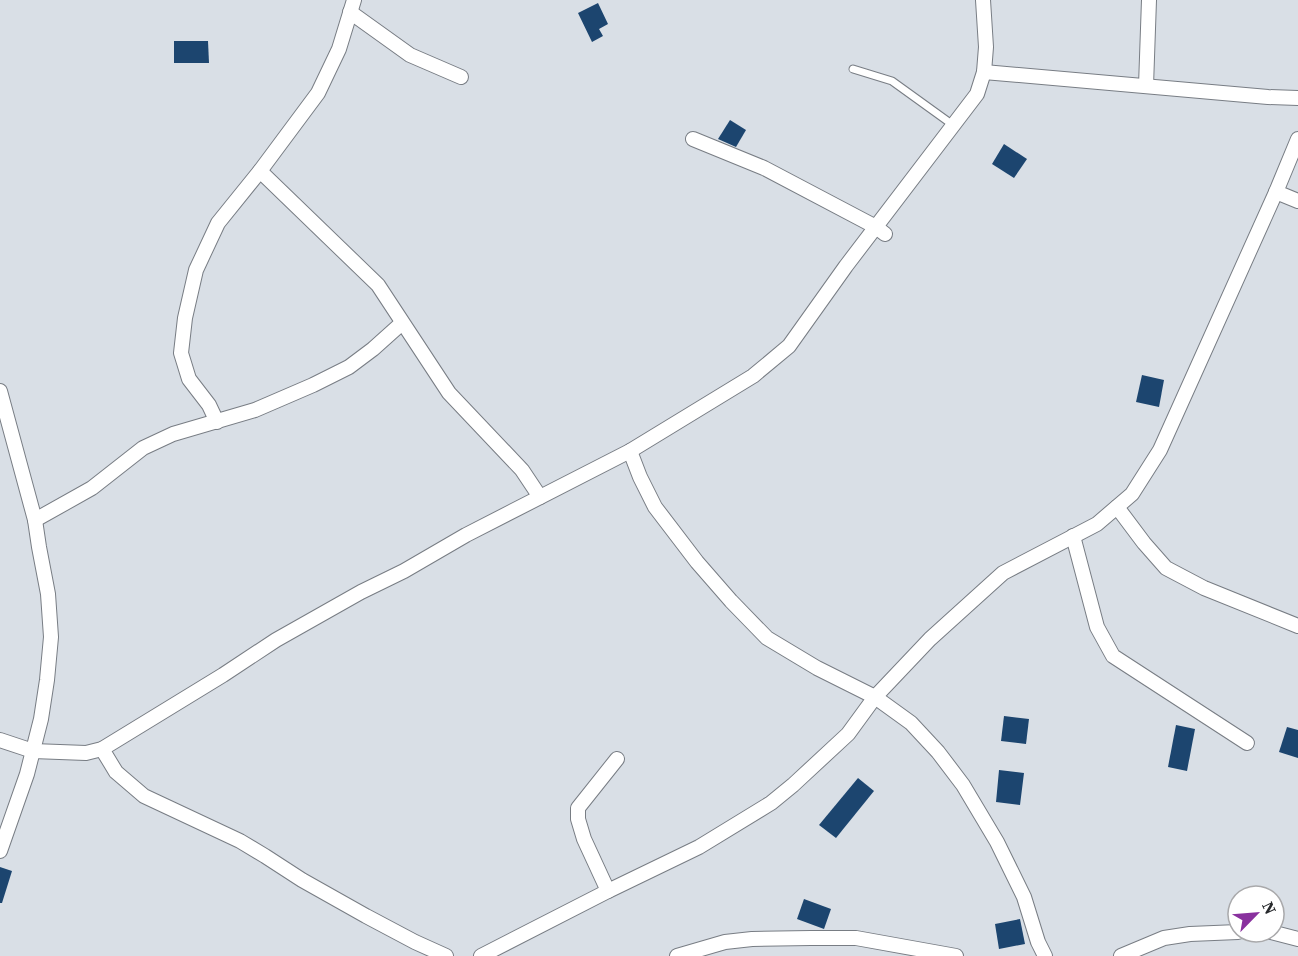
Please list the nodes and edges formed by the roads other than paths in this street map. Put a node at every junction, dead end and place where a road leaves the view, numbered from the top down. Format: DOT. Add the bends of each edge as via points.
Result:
graph roads {
  1 [pos="982,0"];
  2 [pos="1149,0"];
  3 [pos="352,6"];
  4 [pos="854,69"];
  5 [pos="984,72"];
  6 [pos="461,77"];
  7 [pos="1146,86"];
  8 [pos="1298,98"];
  9 [pos="953,125"];
  10 [pos="693,139"];
  11 [pos="1298,139"];
  12 [pos="260,171"];
  13 [pos="1276,192"];
  14 [pos="1298,201"];
  15 [pos="880,230"];
  16 [pos="402,323"];
  17 [pos="0,391"];
  18 [pos="217,422"];
  19 [pos="630,451"];
  20 [pos="540,497"];
  21 [pos="1117,507"];
  22 [pos="36,520"];
  23 [pos="1072,537"];
  24 [pos="1298,626"];
  25 [pos="875,697"];
  26 [pos="0,740"];
  27 [pos="1247,743"];
  28 [pos="102,749"];
  29 [pos="33,751"];
  30 [pos="617,759"];
  31 [pos="0,851"];
  32 [pos="608,891"];
  33 [pos="1226,932"];
  34 [pos="886,950"];
  35 [pos="908,952"];
  36 [pos="446,956"];
  37 [pos="481,956"];
  38 [pos="677,956"];
  39 [pos="956,956"];
  40 [pos="1044,956"];
  41 [pos="1121,956"];
  1 -- 5 [label="street"];
  2 -- 7 [label="street"];
  3 -- 6 [label="street" via="410,55"];
  3 -- 12 [label="street" via="339,49 318,93"];
  4 -- 9 [label="lane" via="892,81"];
  5 -- 7 [label="street"];
  5 -- 9 [label="street" via="976,94"];
  7 -- 8 [label="street"];
  9 -- 15 [label="street"];
  10 -- 15 [label="street" via="764,168"];
  11 -- 13 [label="street"];
  12 -- 16 [label="street" via="378,285"];
  12 -- 18 [label="street" via="218,223 196,270 185,318 181,353 189,379"];
  13 -- 14 [label="street"];
  13 -- 21 [label="street" via="1160,450 1132,494"];
  15 -- 19 [label="street" via="789,346 753,376"];
  16 -- 18 [label="street" via="349,367 264,406"];
  16 -- 20 [label="street" via="449,393 522,470"];
  17 -- 22 [label="street"];
  18 -- 22 [label="street" via="173,434 143,448 92,488"];
  19 -- 20 [label="street"];
  19 -- 25 [label="street" via="655,507 730,601 767,638"];
  20 -- 28 [label="street" via="276,640"];
  21 -- 23 [label="street" via="1097,524"];
  21 -- 24 [label="street" via="1166,568 1204,588"];
  22 -- 29 [label="street" via="51,637"];
  23 -- 25 [label="street" via="1003,573 930,639"];
  23 -- 27 [label="street" via="1097,627 1113,656"];
  25 -- 32 [label="street" via="848,734 771,803 699,847"];
  25 -- 40 [label="street" via="911,723 963,785 1024,897"];
  26 -- 29 [label="street"];
  28 -- 29 [label="street" via="86,753"];
  28 -- 36 [label="street" via="116,772 144,796 240,841 366,916"];
  29 -- 31 [label="street"];
  30 -- 32 [label="street" via="578,808 584,839"];
  32 -- 37 [label="street"];
  33 -- 41 [label="street" via="1164,938"];
  34 -- 35 [label="street"];
  34 -- 38 [label="street" via="856,938 753,939 725,942"];
  35 -- 39 [label="street"];
}
